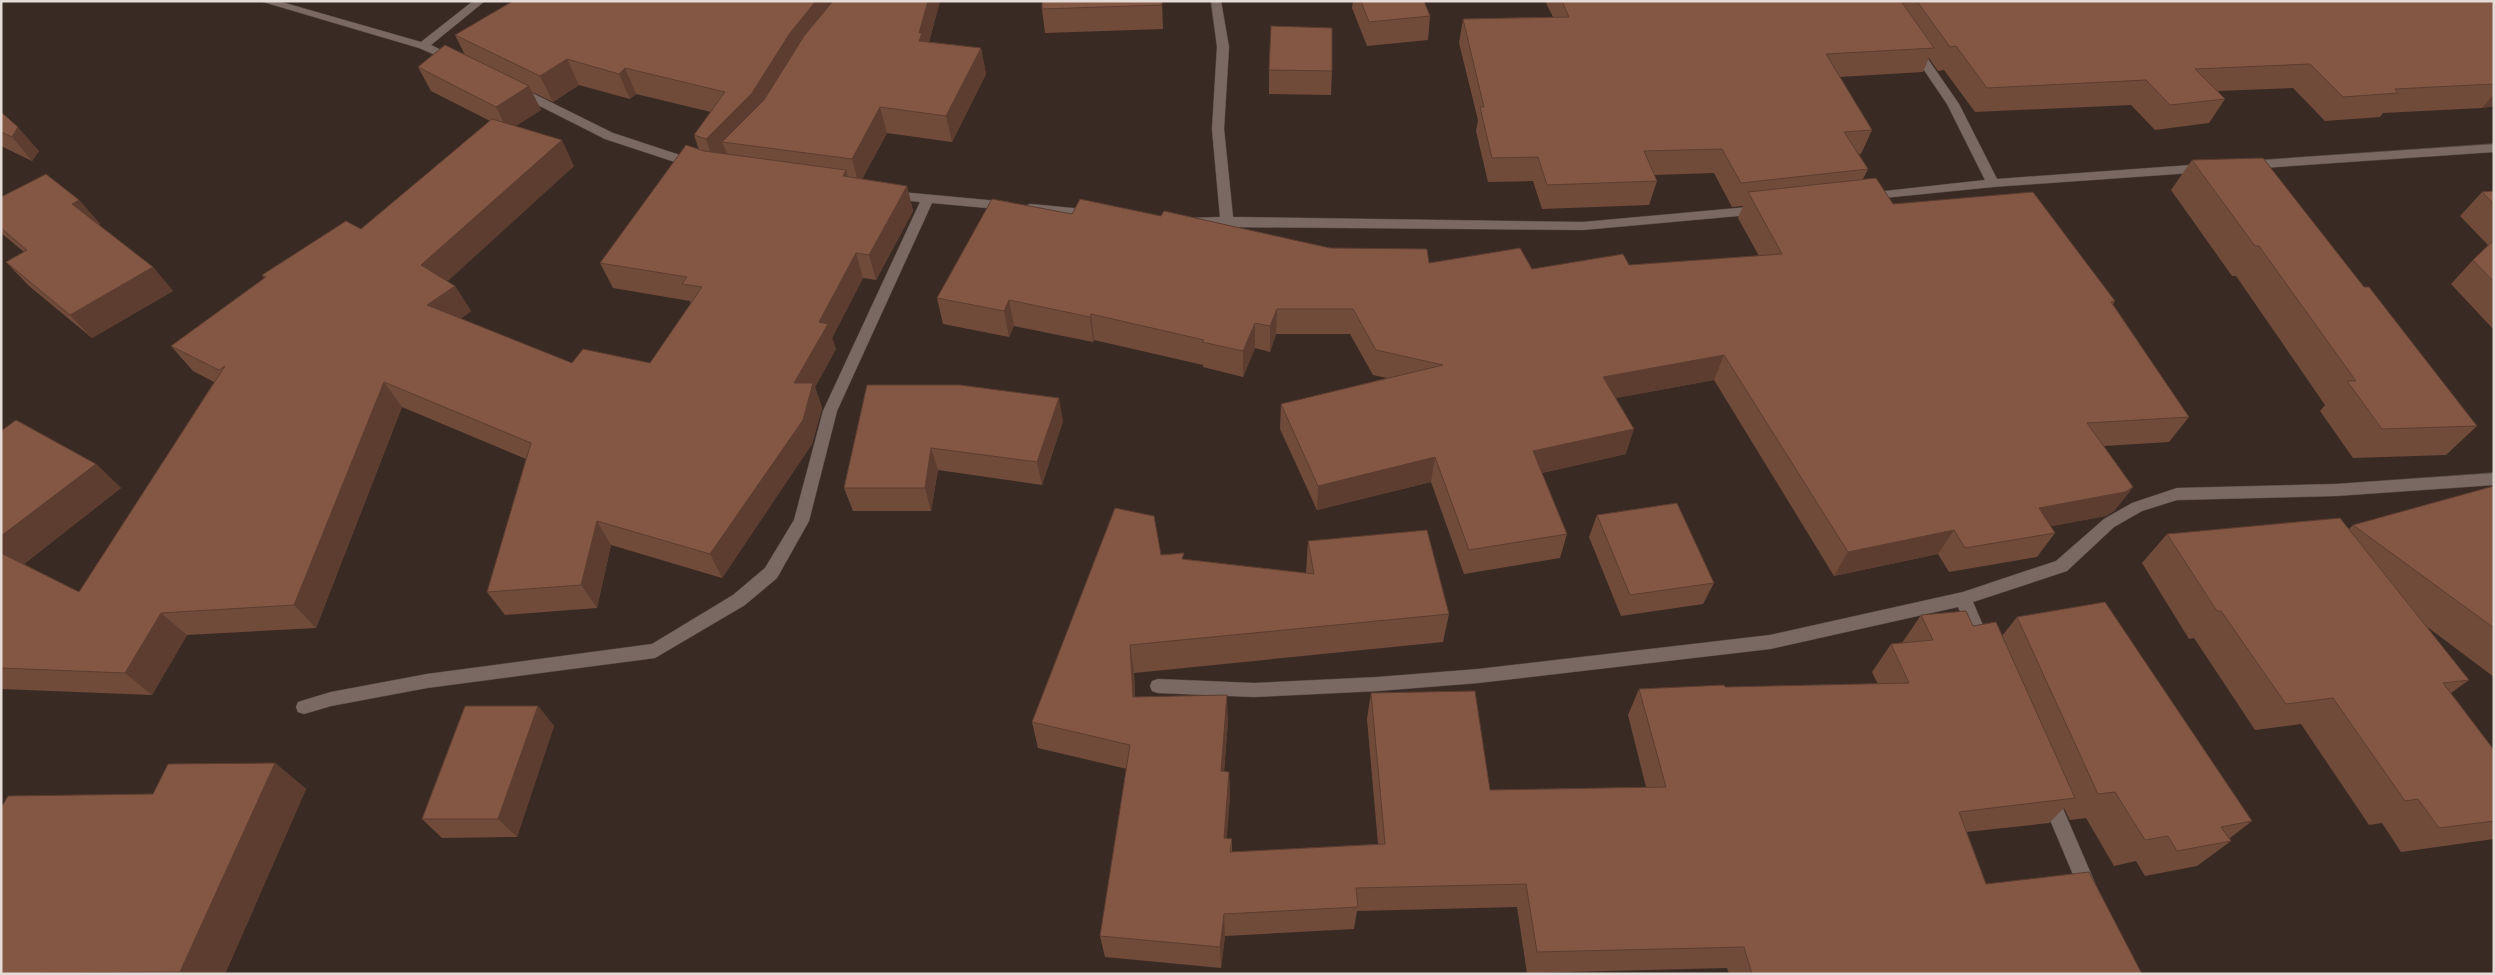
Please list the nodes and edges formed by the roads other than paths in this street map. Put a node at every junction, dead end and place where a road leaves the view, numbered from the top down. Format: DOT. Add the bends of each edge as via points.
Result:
graph roads {
  1 [pos="265,1"];
  2 [pos="480,1"];
  3 [pos="1216,1"];
  4 [pos="1910,41"];
  5 [pos="423,46"];
  6 [pos="465,66"];
  7 [pos="508,86"];
  8 [pos="2494,148"];
  9 [pos="2238,166"];
  10 [pos="2219,167"];
  11 [pos="709,169"];
  12 [pos="1993,183"];
  13 [pos="879,193"];
  14 [pos="1858,198"];
  15 [pos="927,200"];
  16 [pos="1770,208"];
  17 [pos="1107,215"];
  18 [pos="1181,220"];
  19 [pos="1227,223"];
  20 [pos="2494,479"];
  21 [pos="1963,599"];
  22 [pos="1991,663"];
  23 [pos="1158,686"];
  24 [pos="304,707"];
  25 [pos="2042,782"];
  26 [pos="2098,910"];
  1 -- 5 [label="street"];
  2 -- 5 [label="street"];
  3 -- 19 [label="street" via="1223,47 1218,129"];
  4 -- 12 [label="street" via="1953,104"];
  5 -- 6 [label="street"];
  7 -- 11 [label="street" via="609,136"];
  8 -- 9 [label="street"];
  10 -- 12 [label="street"];
  12 -- 14 [label="street"];
  13 -- 15 [label="street"];
  15 -- 17 [label="street"];
  15 -- 24 [label="street" via="830,411 801,521 772,572 739,600 655,651 427,681"];
  16 -- 19 [label="street" via="1583,226"];
  18 -- 19 [label="street"];
  20 -- 21 [label="street" via="2336,490 2177,494 2137,507 2109,523 2060,566"];
  21 -- 22 [label="street"];
  21 -- 23 [label="street" via="1770,642 1478,676 1254,690"];
  25 -- 26 [label="street"];
}
